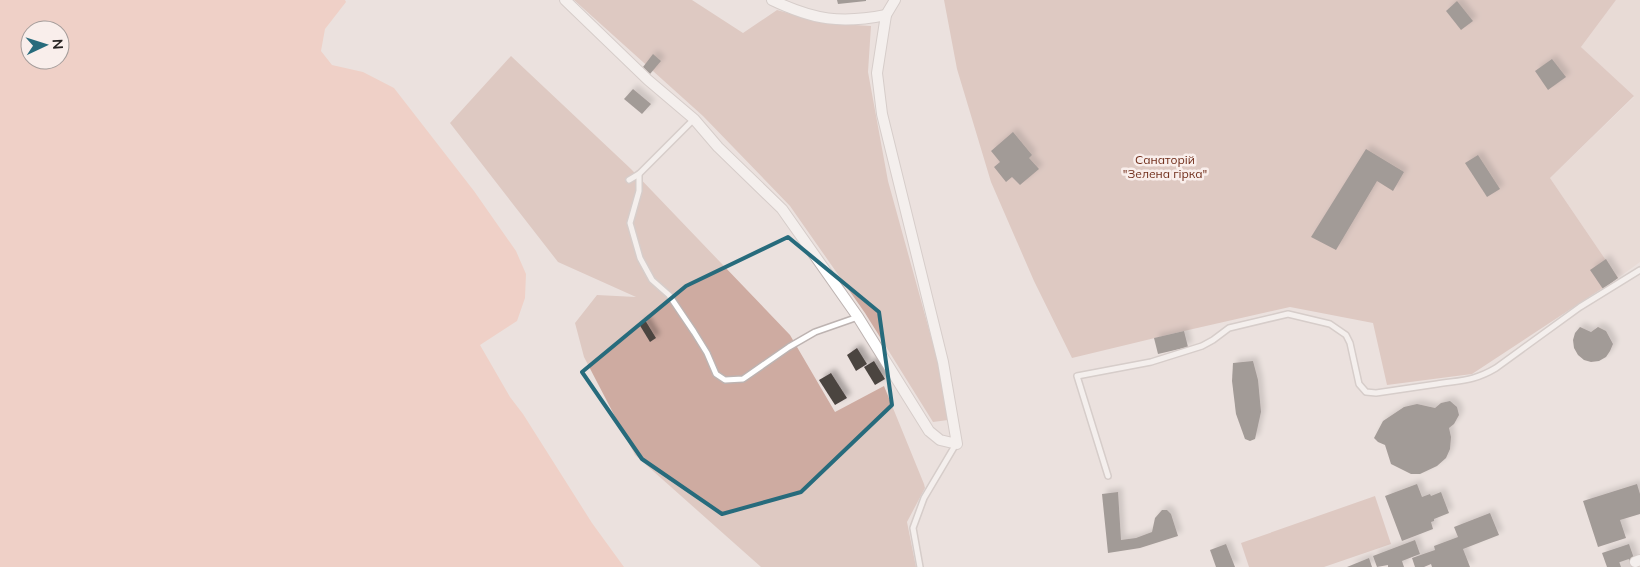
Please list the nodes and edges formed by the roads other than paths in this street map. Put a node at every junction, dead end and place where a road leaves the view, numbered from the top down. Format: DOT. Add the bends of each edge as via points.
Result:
graph roads {
  1 [pos="565,0"];
  2 [pos="772,0"];
  3 [pos="895,0"];
  4 [pos="886,15"];
  5 [pos="694,119"];
  6 [pos="639,174"];
  7 [pos="629,180"];
  8 [pos="1640,270"];
  9 [pos="858,317"];
  10 [pos="956,444"];
  11 [pos="1108,476"];
  12 [pos="920,567"];
  1 -- 5 [label="street" via="648,80"];
  2 -- 4 [label="street" via="814,17 833,20 864,20"];
  3 -- 4 [label="street"];
  4 -- 10 [label="street" via="877,73 882,114 942,362"];
  5 -- 6 [label="lane"];
  5 -- 9 [label="street" via="782,209"];
  6 -- 7 [label="lane"];
  6 -- 9 [label="lane" via="639,191 630,223 640,258 652,280 669,295 694,332 716,374 725,380 744,379 815,332"];
  8 -- 11 [label="lane" via="1580,307 1496,368 1466,381 1366,392 1359,384 1346,335 1330,324 1288,314 1229,328 1202,346 1151,362 1077,376"];
  9 -- 10 [label="street" via="930,431 940,440"];
  10 -- 12 [label="lane" via="924,498 913,528"];
}
